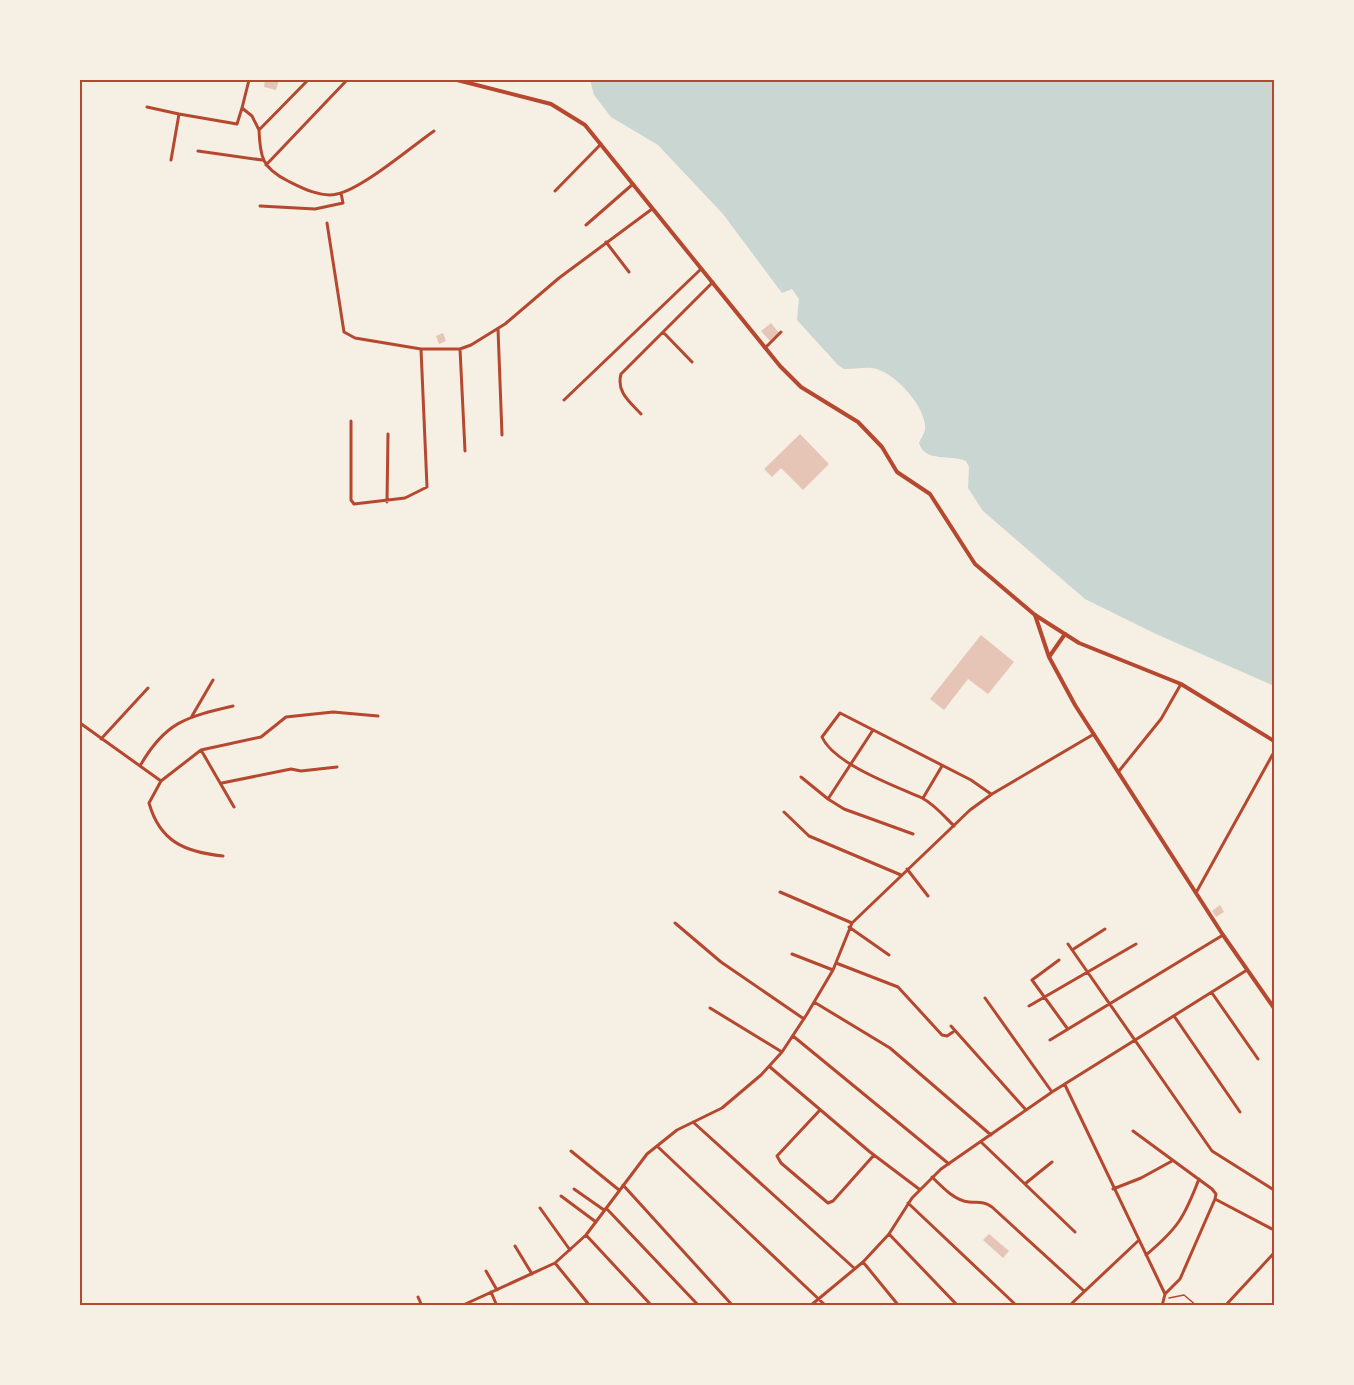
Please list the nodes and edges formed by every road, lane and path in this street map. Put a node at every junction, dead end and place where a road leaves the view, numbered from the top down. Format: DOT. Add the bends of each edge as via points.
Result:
graph roads {
  1 [pos="249,80"];
  2 [pos="308,80"];
  3 [pos="346,80"];
  4 [pos="457,80"];
  5 [pos="147,107"];
  6 [pos="242,108"];
  7 [pos="179,114"];
  8 [pos="259,130"];
  9 [pos="434,131"];
  10 [pos="602,144"];
  11 [pos="198,151"];
  12 [pos="171,160"];
  13 [pos="262,160"];
  14 [pos="266,165"];
  15 [pos="633,184"];
  16 [pos="555,191"];
  17 [pos="341,193"];
  18 [pos="261,206"];
  19 [pos="652,209"];
  20 [pos="327,223"];
  21 [pos="586,225"];
  22 [pos="606,242"];
  23 [pos="701,269"];
  24 [pos="630,272"];
  25 [pos="713,282"];
  26 [pos="498,329"];
  27 [pos="663,332"];
  28 [pos="781,332"];
  29 [pos="765,348"];
  30 [pos="421,349"];
  31 [pos="460,349"];
  32 [pos="692,362"];
  33 [pos="564,400"];
  34 [pos="641,414"];
  35 [pos="351,422"];
  36 [pos="388,435"];
  37 [pos="502,435"];
  38 [pos="465,451"];
  39 [pos="387,502"];
  40 [pos="1035,615"];
  41 [pos="1065,634"];
  42 [pos="1049,657"];
  43 [pos="213,680"];
  44 [pos="1182,684"];
  45 [pos="148,688"];
  46 [pos="233,706"];
  47 [pos="192,716"];
  48 [pos="378,716"];
  49 [pos="80,723"];
  50 [pos="873,730"];
  51 [pos="1094,734"];
  52 [pos="101,738"];
  53 [pos="1275,741"];
  54 [pos="201,750"];
  55 [pos="1275,752"];
  56 [pos="852,764"];
  57 [pos="140,766"];
  58 [pos="942,766"];
  59 [pos="337,767"];
  60 [pos="1119,771"];
  61 [pos="801,777"];
  62 [pos="161,781"];
  63 [pos="222,783"];
  64 [pos="992,794"];
  65 [pos="923,798"];
  66 [pos="828,799"];
  67 [pos="234,807"];
  68 [pos="784,812"];
  69 [pos="954,826"];
  70 [pos="913,834"];
  71 [pos="223,856"];
  72 [pos="907,869"];
  73 [pos="901,875"];
  74 [pos="1197,891"];
  75 [pos="780,892"];
  76 [pos="928,896"];
  77 [pos="675,922"];
  78 [pos="852,923"];
  79 [pos="849,927"];
  80 [pos="1105,928"];
  81 [pos="1223,935"];
  82 [pos="1068,944"];
  83 [pos="1136,945"];
  84 [pos="1072,950"];
  85 [pos="792,954"];
  86 [pos="890,955"];
  87 [pos="1059,960"];
  88 [pos="836,963"];
  89 [pos="833,970"];
  90 [pos="1247,970"];
  91 [pos="1086,971"];
  92 [pos="1212,993"];
  93 [pos="1043,997"];
  94 [pos="985,998"];
  95 [pos="814,1002"];
  96 [pos="1108,1003"];
  97 [pos="1029,1006"];
  98 [pos="710,1008"];
  99 [pos="1275,1008"];
  100 [pos="1174,1016"];
  101 [pos="804,1019"];
  102 [pos="951,1026"];
  103 [pos="1067,1028"];
  104 [pos="953,1032"];
  105 [pos="793,1036"];
  106 [pos="1050,1040"];
  107 [pos="1135,1041"];
  108 [pos="782,1052"];
  109 [pos="1258,1059"];
  110 [pos="769,1066"];
  111 [pos="1065,1085"];
  112 [pos="1052,1092"];
  113 [pos="820,1110"];
  114 [pos="1026,1110"];
  115 [pos="1240,1112"];
  116 [pos="693,1122"];
  117 [pos="1133,1131"];
  118 [pos="991,1136"];
  119 [pos="981,1142"];
  120 [pos="657,1146"];
  121 [pos="571,1151"];
  122 [pos="874,1155"];
  123 [pos="1172,1161"];
  124 [pos="1052,1162"];
  125 [pos="949,1164"];
  126 [pos="932,1177"];
  127 [pos="1199,1179"];
  128 [pos="1026,1183"];
  129 [pos="623,1185"];
  130 [pos="574,1189"];
  131 [pos="919,1189"];
  132 [pos="1113,1189"];
  133 [pos="620,1190"];
  134 [pos="1275,1190"];
  135 [pos="561,1196"];
  136 [pos="1215,1199"];
  137 [pos="908,1203"];
  138 [pos="540,1208"];
  139 [pos="605,1209"];
  140 [pos="596,1222"];
  141 [pos="1275,1230"];
  142 [pos="1075,1232"];
  143 [pos="890,1234"];
  144 [pos="586,1235"];
  145 [pos="1138,1241"];
  146 [pos="515,1246"];
  147 [pos="570,1250"];
  148 [pos="1275,1253"];
  149 [pos="1145,1255"];
  150 [pos="863,1262"];
  151 [pos="555,1263"];
  152 [pos="855,1268"];
  153 [pos="486,1271"];
  154 [pos="532,1274"];
  155 [pos="497,1290"];
  156 [pos="1084,1291"];
  157 [pos="491,1292"];
  158 [pos="1165,1294"];
  159 [pos="418,1298"];
  160 [pos="819,1298"];
  161 [pos="1166,1299"];
  162 [pos="422,1305"];
  163 [pos="461,1305"];
  164 [pos="497,1305"];
  165 [pos="590,1305"];
  166 [pos="652,1305"];
  167 [pos="699,1305"];
  168 [pos="733,1305"];
  169 [pos="810,1305"];
  170 [pos="826,1305"];
  171 [pos="899,1305"];
  172 [pos="958,1305"];
  173 [pos="1017,1305"];
  174 [pos="1069,1305"];
  175 [pos="1162,1305"];
  176 [pos="1197,1305"];
  177 [pos="1225,1305"];
  1 -- 6 [label="street"];
  2 -- 8 [label="street"];
  3 -- 14 [label="street"];
  4 -- 10 [label="main road" via="551,104 571,114"];
  5 -- 7 [label="street"];
  6 -- 7 [label="street" via="237,124"];
  6 -- 8 [label="street" via="252,116"];
  7 -- 12 [label="street"];
  8 -- 13 [label="street"];
  9 -- 17 [label="street"];
  10 -- 15 [label="main road"];
  10 -- 16 [label="street"];
  11 -- 13 [label="street"];
  13 -- 14 [label="street"];
  14 -- 17 [label="street" via="286,181 314,192"];
  15 -- 19 [label="main road"];
  15 -- 21 [label="street"];
  17 -- 18 [label="street" via="343,203 331,208"];
  19 -- 22 [label="street"];
  19 -- 23 [label="main road"];
  20 -- 30 [label="street" via="344,332 355,338"];
  22 -- 24 [label="street"];
  22 -- 26 [label="street"];
  23 -- 25 [label="main road"];
  23 -- 33 [label="street"];
  25 -- 27 [label="street"];
  25 -- 29 [label="main road"];
  26 -- 31 [label="street"];
  26 -- 37 [label="street"];
  27 -- 32 [label="street"];
  27 -- 34 [label="street" via="621,374 618,382 622,394"];
  28 -- 29 [label="street"];
  29 -- 40 [label="main road" via="801,387 866,430 897,472 930,494 975,564"];
  30 -- 31 [label="street"];
  30 -- 39 [label="street" via="429,484 405,498"];
  31 -- 38 [label="street"];
  35 -- 39 [label="street" via="351,500 354,504"];
  36 -- 39 [label="street"];
  40 -- 41 [label="main road"];
  40 -- 42 [label="main road"];
  41 -- 42 [label="main road"];
  41 -- 44 [label="main road" via="1107,656"];
  42 -- 51 [label="main road"];
  43 -- 47 [label="street"];
  44 -- 53 [label="main road"];
  44 -- 60 [label="street" via="1161,719"];
  45 -- 52 [label="street"];
  46 -- 47 [label="street"];
  47 -- 57 [label="street" via="168,729"];
  48 -- 54 [label="street" via="355,712 295,714 282,718 261,737"];
  49 -- 52 [label="street"];
  50 -- 56 [label="street"];
  50 -- 56 [label="street" via="840,713 822,737 834,752"];
  50 -- 58 [label="street"];
  51 -- 60 [label="main road"];
  51 -- 64 [label="street"];
  52 -- 57 [label="street"];
  54 -- 62 [label="street"];
  54 -- 63 [label="street"];
  55 -- 74 [label="street"];
  56 -- 65 [label="street"];
  56 -- 66 [label="street"];
  57 -- 62 [label="street"];
  58 -- 64 [label="street"];
  58 -- 65 [label="street"];
  59 -- 63 [label="street" via="291,769"];
  60 -- 74 [label="main road"];
  61 -- 66 [label="street"];
  62 -- 71 [label="street" via="149,803 162,831 186,850"];
  63 -- 67 [label="street"];
  64 -- 69 [label="street"];
  65 -- 69 [label="street"];
  66 -- 70 [label="street" via="844,809"];
  68 -- 73 [label="street" via="809,836"];
  69 -- 72 [label="street"];
  72 -- 73 [label="street"];
  72 -- 76 [label="street"];
  73 -- 78 [label="street"];
  74 -- 81 [label="main road"];
  75 -- 78 [label="street"];
  77 -- 101 [label="street" via="721,962"];
  78 -- 79 [label="street"];
  79 -- 86 [label="street"];
  79 -- 88 [label="street"];
  80 -- 84 [label="street"];
  81 -- 90 [label="main road"];
  81 -- 96 [label="street"];
  82 -- 84 [label="street"];
  83 -- 91 [label="street"];
  84 -- 91 [label="street"];
  85 -- 89 [label="street"];
  87 -- 93 [label="street" via="1032,980"];
  88 -- 89 [label="street"];
  88 -- 104 [label="street" via="898,987 942,1035"];
  89 -- 95 [label="street"];
  90 -- 92 [label="street"];
  90 -- 99 [label="main road"];
  91 -- 93 [label="street"];
  91 -- 96 [label="street"];
  92 -- 100 [label="street"];
  92 -- 109 [label="street"];
  93 -- 97 [label="street"];
  93 -- 103 [label="street"];
  94 -- 112 [label="street"];
  95 -- 101 [label="street"];
  95 -- 118 [label="street" via="890,1048"];
  96 -- 103 [label="street"];
  96 -- 107 [label="street"];
  98 -- 108 [label="street"];
  100 -- 107 [label="street"];
  100 -- 115 [label="street"];
  101 -- 105 [label="street"];
  102 -- 104 [label="street"];
  103 -- 106 [label="street"];
  104 -- 114 [label="street"];
  105 -- 108 [label="street"];
  105 -- 125 [label="street"];
  107 -- 111 [label="street"];
  107 -- 134 [label="street" via="1212,1151"];
  108 -- 110 [label="street"];
  110 -- 113 [label="street"];
  110 -- 116 [label="street" via="734,1101"];
  111 -- 112 [label="street"];
  111 -- 132 [label="street"];
  112 -- 114 [label="street"];
  113 -- 122 [label="street"];
  113 -- 122 [label="street" via="777,1156 828,1203"];
  114 -- 118 [label="street"];
  116 -- 120 [label="street"];
  116 -- 152 [label="street"];
  117 -- 123 [label="street"];
  118 -- 119 [label="street"];
  119 -- 125 [label="street"];
  119 -- 128 [label="street"];
  120 -- 129 [label="street"];
  120 -- 160 [label="street"];
  121 -- 133 [label="street"];
  122 -- 131 [label="street"];
  123 -- 127 [label="street"];
  123 -- 132 [label="street"];
  124 -- 128 [label="street"];
  125 -- 126 [label="street"];
  126 -- 131 [label="street"];
  126 -- 156 [label="street" via="957,1198 992,1207"];
  127 -- 136 [label="street" via="1215,1191"];
  127 -- 149 [label="street" via="1173,1232"];
  128 -- 142 [label="street"];
  129 -- 133 [label="street"];
  129 -- 168 [label="street"];
  130 -- 139 [label="street"];
  131 -- 137 [label="street"];
  132 -- 145 [label="street"];
  133 -- 139 [label="street"];
  135 -- 140 [label="street"];
  136 -- 141 [label="street"];
  136 -- 158 [label="street" via="1180,1280"];
  137 -- 143 [label="street"];
  137 -- 173 [label="street"];
  138 -- 147 [label="street"];
  139 -- 140 [label="street"];
  139 -- 167 [label="street"];
  140 -- 144 [label="street"];
  143 -- 150 [label="street"];
  143 -- 172 [label="street"];
  144 -- 147 [label="street"];
  144 -- 166 [label="street"];
  145 -- 149 [label="street"];
  145 -- 156 [label="street"];
  146 -- 154 [label="street"];
  147 -- 151 [label="street"];
  148 -- 177 [label="street"];
  149 -- 158 [label="street"];
  150 -- 152 [label="street"];
  150 -- 171 [label="street"];
  151 -- 154 [label="street"];
  151 -- 165 [label="street"];
  152 -- 160 [label="street"];
  153 -- 155 [label="street"];
  154 -- 155 [label="street"];
  155 -- 157 [label="street"];
  156 -- 174 [label="street"];
  157 -- 163 [label="street"];
  157 -- 164 [label="street"];
  158 -- 161 [label="street"];
  159 -- 162 [label="street"];
  160 -- 169 [label="street"];
  160 -- 170 [label="street"];
  161 -- 175 [label="street"];
  161 -- 176 [label="path" via="1184,1295"];
}
